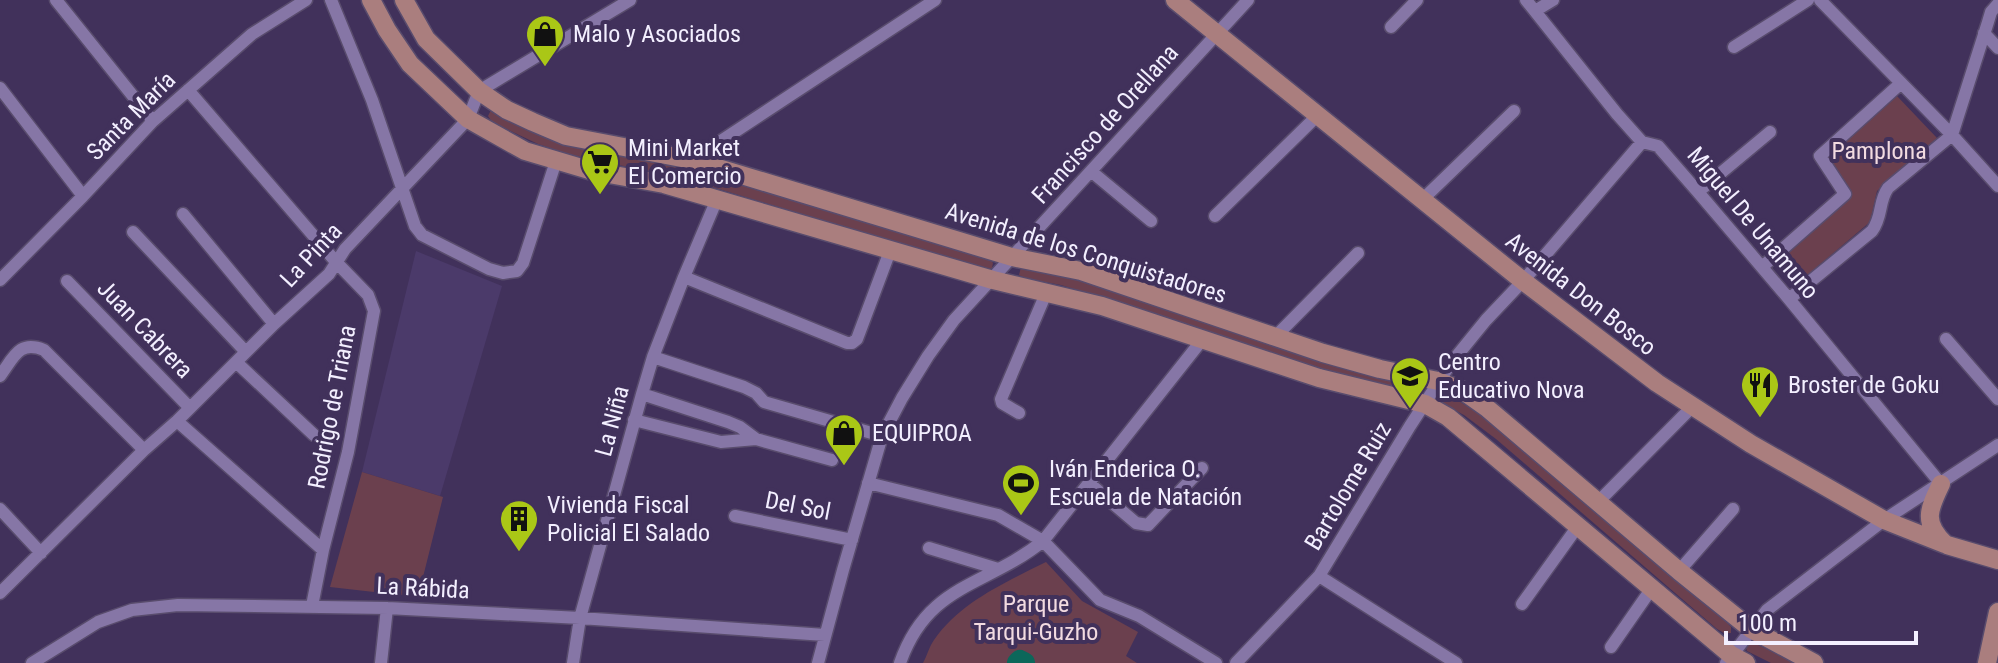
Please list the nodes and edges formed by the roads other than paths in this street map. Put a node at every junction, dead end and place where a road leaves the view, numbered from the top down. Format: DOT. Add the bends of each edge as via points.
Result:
graph roads {
  1 [pos="56,0"];
  2 [pos="306,0"];
  3 [pos="331,0"];
  4 [pos="371,0"];
  5 [pos="404,0"];
  6 [pos="630,0"];
  7 [pos="935,0"];
  8 [pos="1175,0"];
  9 [pos="1248,0"];
  10 [pos="1417,0"];
  11 [pos="1553,0"];
  12 [pos="1808,0"];
  13 [pos="1820,0"];
  14 [pos="1998,4"];
  15 [pos="1530,5"];
  16 [pos="1391,27"];
  17 [pos="1217,32"];
  18 [pos="1984,33"];
  19 [pos="1734,47"];
  20 [pos="1998,48"];
  21 [pos="1900,84"];
  22 [pos="0,88"];
  23 [pos="188,90"];
  24 [pos="479,91"];
  25 [pos="1514,111"];
  26 [pos="1319,114"];
  27 [pos="468,119"];
  28 [pos="153,121"];
  29 [pos="1770,132"];
  30 [pos="1952,135"];
  31 [pos="1642,142"];
  32 [pos="692,160"];
  33 [pos="556,161"];
  34 [pos="1092,172"];
  35 [pos="1998,186"];
  36 [pos="403,189"];
  37 [pos="1698,192"];
  38 [pos="83,196"];
  39 [pos="717,199"];
  40 [pos="1423,199"];
  41 [pos="183,214"];
  42 [pos="1215,216"];
  43 [pos="1151,221"];
  44 [pos="133,232"];
  45 [pos="890,251"];
  46 [pos="1358,253"];
  47 [pos="1012,257"];
  48 [pos="337,263"];
  49 [pos="1762,267"];
  50 [pos="684,277"];
  51 [pos="0,280"];
  52 [pos="993,280"];
  53 [pos="67,281"];
  54 [pos="1523,281"];
  55 [pos="1047,291"];
  56 [pos="1789,299"];
  57 [pos="274,324"];
  58 [pos="1275,337"];
  59 [pos="1946,339"];
  60 [pos="1202,340"];
  61 [pos="246,352"];
  62 [pos="653,357"];
  63 [pos="236,362"];
  64 [pos="0,376"];
  65 [pos="1438,381"];
  66 [pos="642,394"];
  67 [pos="1998,399"];
  68 [pos="1425,404"];
  69 [pos="1692,407"];
  70 [pos="190,408"];
  71 [pos="1019,413"];
  72 [pos="634,420"];
  73 [pos="177,421"];
  74 [pos="314,435"];
  75 [pos="882,436"];
  76 [pos="756,439"];
  77 [pos="1998,445"];
  78 [pos="144,450"];
  79 [pos="832,460"];
  80 [pos="1202,468"];
  81 [pos="868,483"];
  82 [pos="1089,483"];
  83 [pos="1941,484"];
  84 [pos="1599,501"];
  85 [pos="0,509"];
  86 [pos="1733,509"];
  87 [pos="735,516"];
  88 [pos="1884,520"];
  89 [pos="1578,526"];
  90 [pos="852,540"];
  91 [pos="1043,541"];
  92 [pos="1947,545"];
  93 [pos="929,548"];
  94 [pos="323,550"];
  95 [pos="41,553"];
  96 [pos="1998,560"];
  97 [pos="998,569"];
  98 [pos="1679,571"];
  99 [pos="1319,576"];
  100 [pos="1652,588"];
  101 [pos="0,593"];
  102 [pos="1522,604"];
  103 [pos="312,606"];
  104 [pos="387,608"];
  105 [pos="1998,612"];
  106 [pos="580,618"];
  107 [pos="1751,629"];
  108 [pos="825,635"];
  109 [pos="1611,647"];
  110 [pos="1734,660"];
  111 [pos="32,663"];
  112 [pos="381,663"];
  113 [pos="573,663"];
  114 [pos="818,663"];
  115 [pos="900,663"];
  116 [pos="1216,663"];
  117 [pos="1236,663"];
  118 [pos="1456,663"];
  119 [pos="1814,663"];
  120 [pos="1987,663"];
  1 -- 28 [label="street"];
  2 -- 23 [label="street, Santa María" via="252,34"];
  3 -- 36 [label="street"];
  4 -- 27 [label="main road, Avenida de los Conquistadores" via="410,64"];
  5 -- 24 [label="main road, Avenida de los Conquistadores" via="426,39"];
  6 -- 24 [label="street"];
  7 -- 32 [label="street"];
  8 -- 17 [label="main road, Avenida Don Bosco"];
  9 -- 17 [label="street, Francisco de Orellana"];
  10 -- 16 [label="street"];
  11 -- 15 [label="street"];
  12 -- 19 [label="street"];
  13 -- 21 [label="street"];
  14 -- 18 [label="street"];
  15 -- 31 [label="street, Miguel De Unamuno"];
  17 -- 26 [label="main road, Avenida Don Bosco"];
  17 -- 34 [label="street, Francisco de Orellana"];
  18 -- 20 [label="street"];
  18 -- 30 [label="street"];
  21 -- 30 [label="street"];
  21 -- 49 [label="street" via="1820,156 1845,194"];
  22 -- 38 [label="street"];
  23 -- 28 [label="street, Santa María"];
  23 -- 48 [label="street, Rodrigo de Triana"];
  24 -- 27 [label="street, La Pinta"];
  24 -- 32 [label="main road, Avenida de los Conquistadores" via="507,110 566,136"];
  25 -- 40 [label="street"];
  26 -- 40 [label="main road, Avenida Don Bosco"];
  26 -- 42 [label="street"];
  27 -- 33 [label="main road, Avenida de los Conquistadores" via="525,151"];
  27 -- 36 [label="street, La Pinta"];
  28 -- 38 [label="street, Santa María"];
  29 -- 37 [label="street"];
  30 -- 35 [label="street"];
  30 -- 56 [label="street" via="1883,194 1872,231"];
  31 -- 37 [label="street, Miguel De Unamuno" via="1658,146"];
  31 -- 54 [label="street, Bartolome Ruiz"];
  32 -- 47 [label="main road, Avenida de los Conquistadores"];
  33 -- 36 [label="street" via="517,271 489,269 422,235"];
  33 -- 39 [label="main road, Avenida de los Conquistadores"];
  34 -- 43 [label="street"];
  34 -- 47 [label="street, Francisco de Orellana"];
  36 -- 48 [label="street, La Pinta"];
  37 -- 49 [label="street, Miguel De Unamuno"];
  38 -- 51 [label="street, Santa María"];
  39 -- 45 [label="main road, Avenida de los Conquistadores"];
  39 -- 50 [label="street, La Niña"];
  40 -- 54 [label="main road, Avenida Don Bosco"];
  41 -- 57 [label="street"];
  44 -- 61 [label="street"];
  45 -- 50 [label="street" via="857,339 850,343"];
  45 -- 52 [label="main road, Avenida de los Conquistadores"];
  46 -- 58 [label="street"];
  47 -- 52 [label="street, Francisco de Orellana"];
  47 -- 58 [label="main road, Avenida de los Conquistadores" via="1081,271"];
  48 -- 57 [label="street, La Pinta"];
  48 -- 94 [label="street, Rodrigo de Triana" via="368,295 374,311"];
  49 -- 56 [label="street, Miguel De Unamuno"];
  50 -- 62 [label="street, La Niña"];
  52 -- 55 [label="main road, Avenida de los Conquistadores"];
  52 -- 75 [label="street, Francisco de Orellana" via="928,356"];
  53 -- 70 [label="street, Juan Cabrera"];
  54 -- 65 [label="street, Bartolome Ruiz"];
  54 -- 69 [label="main road, Avenida Don Bosco"];
  55 -- 60 [label="main road, Avenida de los Conquistadores"];
  55 -- 71 [label="street" via="1001,399"];
  56 -- 83 [label="street, Miguel De Unamuno"];
  57 -- 61 [label="street, La Pinta"];
  58 -- 65 [label="main road, Avenida de los Conquistadores"];
  59 -- 67 [label="street"];
  60 -- 68 [label="main road, Avenida de los Conquistadores" via="1319,378"];
  60 -- 82 [label="street"];
  61 -- 63 [label="street, La Pinta"];
  62 -- 66 [label="street, La Niña"];
  62 -- 75 [label="street" via="744,387 764,402"];
  63 -- 70 [label="street, La Pinta"];
  63 -- 74 [label="street"];
  64 -- 78 [label="street" via="26,346 44,350"];
  65 -- 68 [label="street, Bartolome Ruiz"];
  65 -- 84 [label="main road, Avenida de los Conquistadores" via="1487,408"];
  66 -- 72 [label="street, La Niña"];
  66 -- 76 [label="street" via="728,422"];
  68 -- 89 [label="main road, Avenida de los Conquistadores" via="1448,417"];
  68 -- 99 [label="street, Bartolome Ruiz"];
  69 -- 84 [label="street"];
  69 -- 88 [label="main road, Avenida Don Bosco"];
  70 -- 73 [label="street, La Pinta"];
  72 -- 76 [label="street" via="721,442"];
  72 -- 106 [label="street, La Niña"];
  73 -- 78 [label="street, La Pinta"];
  73 -- 94 [label="street"];
  75 -- 81 [label="street, Francisco de Orellana"];
  76 -- 79 [label="street"];
  77 -- 83 [label="street"];
  78 -- 95 [label="street, La Pinta"];
  80 -- 82 [label="street" via="1148,525 1136,523"];
  81 -- 90 [label="street, Francisco de Orellana"];
  81 -- 91 [label="street" via="998,515"];
  82 -- 91 [label="street"];
  83 -- 88 [label="street"];
  83 -- 92 [label="main road" via="1929,520 1933,533"];
  84 -- 98 [label="main road, Avenida de los Conquistadores"];
  85 -- 95 [label="street"];
  86 -- 98 [label="street"];
  87 -- 90 [label="street, Del Sol"];
  88 -- 92 [label="main road, Avenida Don Bosco"];
  88 -- 107 [label="street" via="1767,610"];
  89 -- 100 [label="main road, Avenida de los Conquistadores"];
  89 -- 102 [label="street"];
  90 -- 108 [label="street, Francisco de Orellana"];
  91 -- 97 [label="street"];
  91 -- 116 [label="street" via="1100,600 1139,616"];
  92 -- 96 [label="main road, Avenida Don Bosco"];
  93 -- 97 [label="street"];
  94 -- 103 [label="street, Rodrigo de Triana"];
  95 -- 101 [label="street, La Pinta"];
  97 -- 115 [label="street" via="933,608"];
  98 -- 107 [label="main road, Avenida de los Conquistadores"];
  99 -- 117 [label="street, Bartolome Ruiz"];
  99 -- 118 [label="street"];
  100 -- 109 [label="street"];
  100 -- 110 [label="main road, Avenida de los Conquistadores"];
  103 -- 104 [label="street, La Rábida"];
  103 -- 111 [label="street, La Rábida" via="132,610 98,622"];
  104 -- 106 [label="street, La Rábida"];
  104 -- 112 [label="street"];
  105 -- 120 [label="main road"];
  106 -- 108 [label="street, La Rábida"];
  106 -- 113 [label="street, La Niña"];
  107 -- 110 [label="street"];
  107 -- 119 [label="main road, Avenida de los Conquistadores"];
  108 -- 114 [label="street, Francisco de Orellana"];
}
